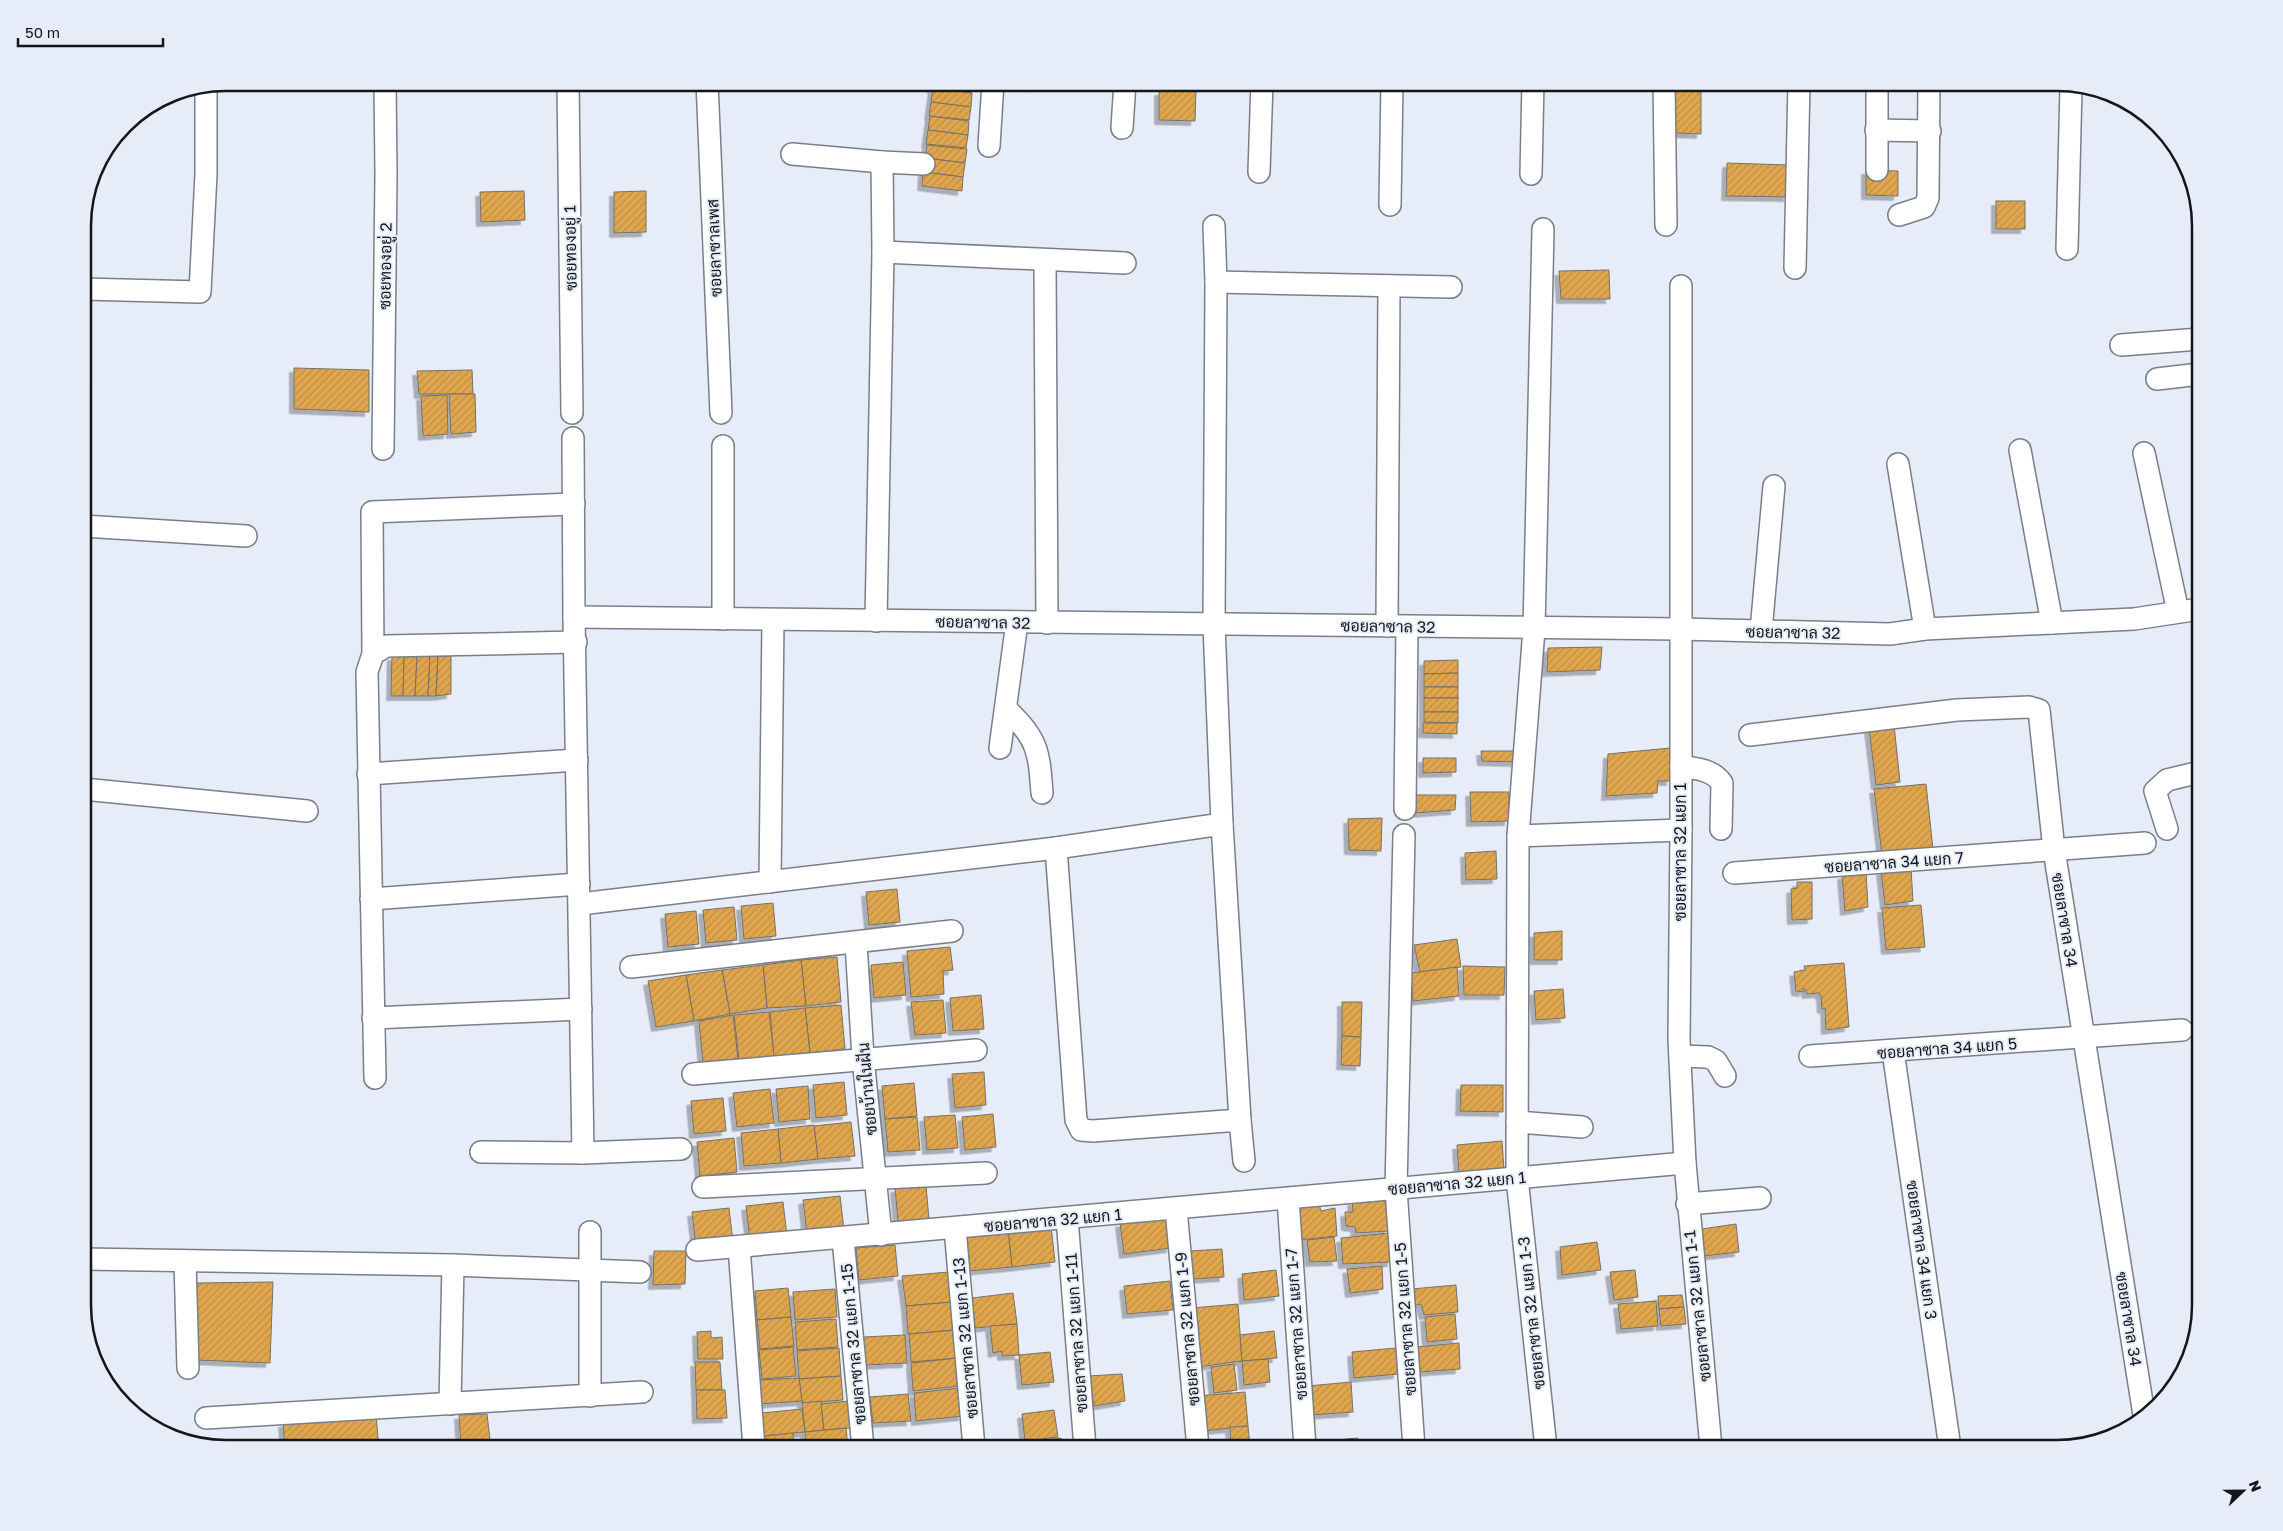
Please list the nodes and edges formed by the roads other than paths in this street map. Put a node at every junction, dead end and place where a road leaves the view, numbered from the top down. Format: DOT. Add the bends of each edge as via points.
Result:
graph roads {
  1 [pos="1262,91"];
  2 [pos="1392,91"];
  3 [pos="1533,91"];
  4 [pos="1664,91"];
  5 [pos="1799,91"];
  6 [pos="1877,91"];
  7 [pos="1929,91"];
  8 [pos="385,92"];
  9 [pos="568,92"];
  10 [pos="707,92"];
  11 [pos="992,92"];
  12 [pos="1124,92"];
  13 [pos="2071,92"];
  14 [pos="206,93"];
  15 [pos="1122,128"];
  16 [pos="1876,130"];
  17 [pos="1930,131"];
  18 [pos="989,146"];
  19 [pos="792,154"];
  20 [pos="882,162"];
  21 [pos="924,164"];
  22 [pos="1878,170"];
  23 [pos="1260,172"];
  24 [pos="1531,174"];
  25 [pos="1390,205"];
  26 [pos="1898,215"];
  27 [pos="1666,225"];
  28 [pos="1214,226"];
  29 [pos="1543,229"];
  30 [pos="2067,249"];
  31 [pos="883,252"];
  32 [pos="1045,260"];
  33 [pos="1126,263"];
  34 [pos="1796,268"];
  35 [pos="1216,282"];
  36 [pos="1389,286"];
  37 [pos="1681,286"];
  38 [pos="1452,287"];
  39 [pos="92,289"];
  40 [pos="2192,340"];
  41 [pos="2121,345"];
  42 [pos="2192,375"];
  43 [pos="2157,379"];
  44 [pos="721,413"];
  45 [pos="572,414"];
  46 [pos="573,438"];
  47 [pos="723,446"];
  48 [pos="382,450"];
  49 [pos="2020,450"];
  50 [pos="2144,453"];
  51 [pos="1898,464"];
  52 [pos="1774,486"];
  53 [pos="574,504"];
  54 [pos="92,527"];
  55 [pos="246,536"];
  56 [pos="2192,610"];
  57 [pos="2178,612"];
  58 [pos="574,617"];
  59 [pos="723,619"];
  60 [pos="774,620"];
  61 [pos="876,621"];
  62 [pos="1017,622"];
  63 [pos="1047,622"];
  64 [pos="2052,623"];
  65 [pos="1214,625"];
  66 [pos="1397,627"];
  67 [pos="1534,629"];
  68 [pos="1680,629"];
  69 [pos="1925,630"];
  70 [pos="1761,631"];
  71 [pos="576,642"];
  72 [pos="373,654"];
  73 [pos="1006,709"];
  74 [pos="1750,735"];
  75 [pos="1000,748"];
  76 [pos="577,760"];
  77 [pos="1681,766"];
  78 [pos="368,774"];
  79 [pos="2192,774"];
  80 [pos="92,789"];
  81 [pos="1042,794"];
  82 [pos="1405,809"];
  83 [pos="307,811"];
  84 [pos="1222,824"];
  85 [pos="1721,829"];
  86 [pos="2167,829"];
  87 [pos="1681,830"];
  88 [pos="1404,835"];
  89 [pos="1518,836"];
  90 [pos="2144,843"];
  91 [pos="1056,848"];
  92 [pos="2054,850"];
  93 [pos="1734,873"];
  94 [pos="770,882"];
  95 [pos="580,894"];
  96 [pos="371,899"];
  97 [pos="952,931"];
  98 [pos="856,943"];
  99 [pos="631,967"];
  100 [pos="581,1009"];
  101 [pos="373,1018"];
  102 [pos="2182,1030"];
  103 [pos="2084,1039"];
  104 [pos="976,1050"];
  105 [pos="1893,1051"];
  106 [pos="1680,1056"];
  107 [pos="1810,1056"];
  108 [pos="864,1058"];
  109 [pos="693,1074"];
  110 [pos="1725,1076"];
  111 [pos="375,1078"];
  112 [pos="1240,1120"];
  113 [pos="1517,1122"];
  114 [pos="1582,1127"];
  115 [pos="681,1149"];
  116 [pos="481,1152"];
  117 [pos="583,1153"];
  118 [pos="1244,1161"];
  119 [pos="1685,1163"];
  120 [pos="986,1173"];
  121 [pos="1517,1178"];
  122 [pos="875,1180"];
  123 [pos="704,1187"];
  124 [pos="1396,1189"];
  125 [pos="1760,1198"];
  126 [pos="1288,1199"];
  127 [pos="1687,1204"];
  128 [pos="1176,1209"];
  129 [pos="1067,1218"];
  130 [pos="955,1228"];
  131 [pos="590,1232"];
  132 [pos="881,1235"];
  133 [pos="843,1239"];
  134 [pos="739,1247"];
  135 [pos="697,1250"];
  136 [pos="92,1259"];
  137 [pos="185,1261"];
  138 [pos="453,1265"];
  139 [pos="590,1270"];
  140 [pos="640,1272"];
  141 [pos="188,1368"];
  142 [pos="642,1392"];
  143 [pos="590,1396"];
  144 [pos="450,1404"];
  145 [pos="2143,1408"];
  146 [pos="206,1418"];
  147 [pos="753,1440"];
  148 [pos="863,1440"];
  149 [pos="973,1440"];
  150 [pos="1084,1440"];
  151 [pos="1197,1440"];
  152 [pos="1303,1440"];
  153 [pos="1413,1440"];
  154 [pos="1545,1440"];
  155 [pos="1710,1440"];
  156 [pos="1949,1440"];
  1 -- 23 [label="street"];
  2 -- 25 [label="street"];
  3 -- 24 [label="street"];
  4 -- 27 [label="street"];
  5 -- 34 [label="street"];
  6 -- 16 [label="street"];
  7 -- 17 [label="street"];
  8 -- 48 [label="street, ซอยทองอยู่ 2"];
  9 -- 45 [label="street, ซอยทองอยู่ 1"];
  10 -- 44 [label="street, ซอยลาซาลเพส"];
  11 -- 18 [label="street"];
  12 -- 15 [label="street"];
  13 -- 30 [label="street"];
  14 -- 39 [label="street" via="200,292"];
  16 -- 17 [label="street"];
  16 -- 22 [label="street"];
  17 -- 26 [label="street" via="1928,198 1924,208"];
  19 -- 20 [label="street"];
  20 -- 21 [label="street"];
  20 -- 31 [label="street"];
  28 -- 35 [label="street"];
  29 -- 67 [label="street, ซอยลาซาล 32 แยก 1-3"];
  31 -- 32 [label="street"];
  31 -- 61 [label="street"];
  32 -- 33 [label="street"];
  32 -- 63 [label="street"];
  35 -- 36 [label="street"];
  35 -- 65 [label="street"];
  36 -- 38 [label="street"];
  36 -- 66 [label="street"];
  37 -- 68 [label="street, ซอยลาซาล 32 แยก 1"];
  40 -- 41 [label="street"];
  42 -- 43 [label="street"];
  46 -- 53 [label="street"];
  47 -- 59 [label="street"];
  49 -- 64 [label="street"];
  50 -- 57 [label="street"];
  51 -- 69 [label="street"];
  52 -- 70 [label="street"];
  53 -- 58 [label="street"];
  53 -- 72 [label="street" via="372,512"];
  54 -- 55 [label="street"];
  56 -- 57 [label="street, ซอยลาซาล 32"];
  57 -- 64 [label="street, ซอยลาซาล 32" via="2134,619"];
  58 -- 59 [label="street, ซอยลาซาล 32"];
  58 -- 71 [label="street"];
  59 -- 60 [label="street, ซอยลาซาล 32"];
  60 -- 61 [label="street, ซอยลาซาล 32"];
  60 -- 94 [label="street"];
  61 -- 62 [label="street, ซอยลาซาล 32"];
  62 -- 63 [label="street, ซอยลาซาล 32"];
  62 -- 73 [label="street"];
  63 -- 65 [label="street, ซอยลาซาล 32"];
  64 -- 69 [label="street, ซอยลาซาล 32"];
  65 -- 66 [label="street, ซอยลาซาล 32"];
  65 -- 84 [label="street"];
  66 -- 67 [label="street, ซอยลาซาล 32"];
  66 -- 82 [label="street"];
  67 -- 68 [label="street, ซอยลาซาล 32"];
  67 -- 89 [label="street, ซอยลาซาล 32 แยก 1-3"];
  68 -- 70 [label="street, ซอยลาซาล 32"];
  68 -- 77 [label="street, ซอยลาซาล 32 แยก 1"];
  69 -- 70 [label="street, ซอยลาซาล 32" via="1890,634"];
  71 -- 72 [label="street" via="386,646"];
  71 -- 76 [label="street"];
  72 -- 78 [label="street" via="367,672"];
  73 -- 75 [label="street"];
  73 -- 81 [label="street" via="1022,723 1034,743 1039,756"];
  74 -- 92 [label="street, ซอยลาซาล 34" via="1957,710 2035,709 2040,713"];
  76 -- 78 [label="street"];
  76 -- 95 [label="street"];
  77 -- 85 [label="street" via="1706,771 1722,782"];
  77 -- 87 [label="street, ซอยลาซาล 32 แยก 1"];
  78 -- 96 [label="street"];
  79 -- 86 [label="street" via="2167,780 2154,791"];
  80 -- 83 [label="street"];
  84 -- 91 [label="street"];
  84 -- 112 [label="street"];
  87 -- 89 [label="street"];
  87 -- 106 [label="street, ซอยลาซาล 32 แยก 1"];
  88 -- 124 [label="street, ซอยลาซาล 32 แยก 1-5"];
  89 -- 113 [label="street, ซอยลาซาล 32 แยก 1-3"];
  90 -- 92 [label="street, ซอยลาซาล 34 แยก 7"];
  91 -- 94 [label="street"];
  91 -- 112 [label="street" via="1076,1120 1081,1130"];
  92 -- 93 [label="street, ซอยลาซาล 34 แยก 7"];
  92 -- 103 [label="street, ซอยลาซาล 34"];
  94 -- 95 [label="street"];
  95 -- 96 [label="street"];
  95 -- 100 [label="street"];
  96 -- 101 [label="street"];
  97 -- 98 [label="street"];
  98 -- 99 [label="street"];
  98 -- 108 [label="street, ซอยบ้านในฝัน"];
  100 -- 101 [label="street"];
  100 -- 117 [label="street"];
  101 -- 111 [label="street"];
  102 -- 103 [label="street, ซอยลาซาล 34 แยก 5"];
  103 -- 105 [label="street, ซอยลาซาล 34 แยก 5"];
  103 -- 145 [label="street, ซอยลาซาล 34"];
  104 -- 108 [label="street"];
  105 -- 107 [label="street, ซอยลาซาล 34 แยก 5"];
  105 -- 156 [label="street, ซอยลาซาล 34 แยก 3"];
  106 -- 110 [label="street" via="1708,1057 1716,1061"];
  106 -- 119 [label="street, ซอยลาซาล 32 แยก 1"];
  108 -- 109 [label="street"];
  108 -- 122 [label="street, ซอยบ้านในฝัน"];
  112 -- 118 [label="street"];
  113 -- 114 [label="street"];
  113 -- 121 [label="street, ซอยลาซาล 32 แยก 1-3"];
  115 -- 117 [label="street"];
  116 -- 117 [label="street"];
  119 -- 121 [label="street, ซอยลาซาล 32 แยก 1"];
  119 -- 127 [label="street, ซอยลาซาล 32 แยก 1-1"];
  120 -- 122 [label="street"];
  121 -- 124 [label="street, ซอยลาซาล 32 แยก 1"];
  121 -- 154 [label="street, ซอยลาซาล 32 แยก 1-3"];
  122 -- 123 [label="street"];
  122 -- 132 [label="street, ซอยบ้านในฝัน"];
  124 -- 126 [label="street, ซอยลาซาล 32 แยก 1"];
  124 -- 153 [label="street, ซอยลาซาล 32 แยก 1-5"];
  125 -- 127 [label="street"];
  126 -- 128 [label="street, ซอยลาซาล 32 แยก 1"];
  126 -- 152 [label="street, ซอยลาซาล 32 แยก 1-7"];
  127 -- 155 [label="street, ซอยลาซาล 32 แยก 1-1"];
  128 -- 129 [label="street, ซอยลาซาล 32 แยก 1"];
  128 -- 151 [label="street, ซอยลาซาล 32 แยก 1-9"];
  129 -- 130 [label="street, ซอยลาซาล 32 แยก 1"];
  129 -- 150 [label="street, ซอยลาซาล 32 แยก 1-11"];
  130 -- 132 [label="street, ซอยลาซาล 32 แยก 1"];
  130 -- 149 [label="street, ซอยลาซาล 32 แยก 1-13"];
  131 -- 139 [label="street"];
  132 -- 133 [label="street, ซอยลาซาล 32 แยก 1"];
  133 -- 134 [label="street, ซอยลาซาล 32 แยก 1"];
  133 -- 148 [label="street, ซอยลาซาล 32 แยก 1-15"];
  134 -- 135 [label="street, ซอยลาซาล 32 แยก 1"];
  134 -- 147 [label="street"];
  136 -- 137 [label="street"];
  137 -- 138 [label="street"];
  137 -- 141 [label="street"];
  138 -- 139 [label="street"];
  138 -- 144 [label="street"];
  139 -- 140 [label="street"];
  139 -- 143 [label="street"];
  142 -- 143 [label="street"];
  143 -- 144 [label="street"];
  144 -- 146 [label="street"];
}
